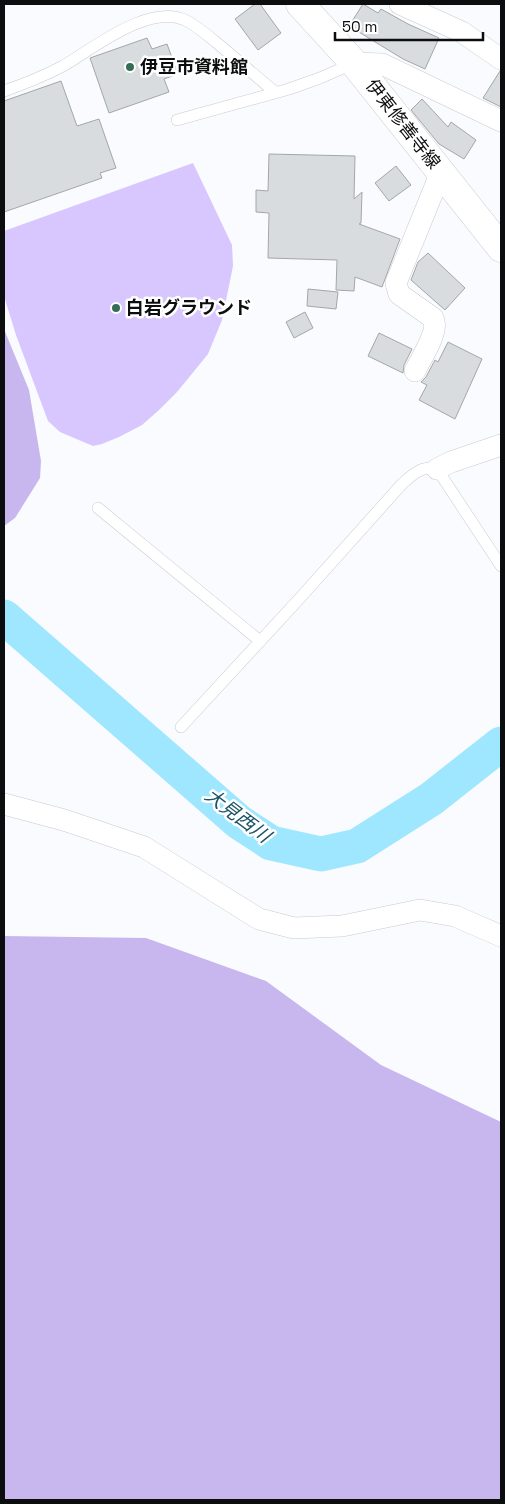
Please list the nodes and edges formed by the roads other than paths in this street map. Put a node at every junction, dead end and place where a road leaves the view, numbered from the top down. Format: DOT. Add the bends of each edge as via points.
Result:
graph roads {
  1 [pos="300,4"];
  2 [pos="400,4"];
  3 [pos="501,59"];
  4 [pos="354,63"];
  5 [pos="4,91"];
  6 [pos="276,92"];
  7 [pos="177,120"];
  8 [pos="501,121"];
  9 [pos="440,172"];
  10 [pos="501,248"];
  11 [pos="415,371"];
  12 [pos="501,445"];
  13 [pos="437,469"];
  14 [pos="98,508"];
  15 [pos="501,566"];
  16 [pos="260,641"];
  17 [pos="181,727"];
  18 [pos="4,804"];
  19 [pos="501,936"];
  1 -- 4 [label="main road, 伊東修善寺線"];
  2 -- 3 [label="street" via="462,32"];
  4 -- 6 [label="lane"];
  4 -- 8 [label="street" via="382,64"];
  4 -- 9 [label="main road, 伊東修善寺線"];
  5 -- 6 [label="lane" via="62,66 125,28 173,16 202,31"];
  6 -- 7 [label="lane"];
  9 -- 10 [label="main road, 伊東修善寺線"];
  9 -- 11 [label="street" via="396,283 399,294 435,322 434,333"];
  12 -- 13 [label="street"];
  13 -- 15 [label="lane"];
  13 -- 16 [label="lane" via="418,470 402,484"];
  14 -- 16 [label="lane"];
  16 -- 17 [label="lane"];
  18 -- 19 [label="street" via="144,847 259,919 294,928 342,926 420,910 455,916"];
}
